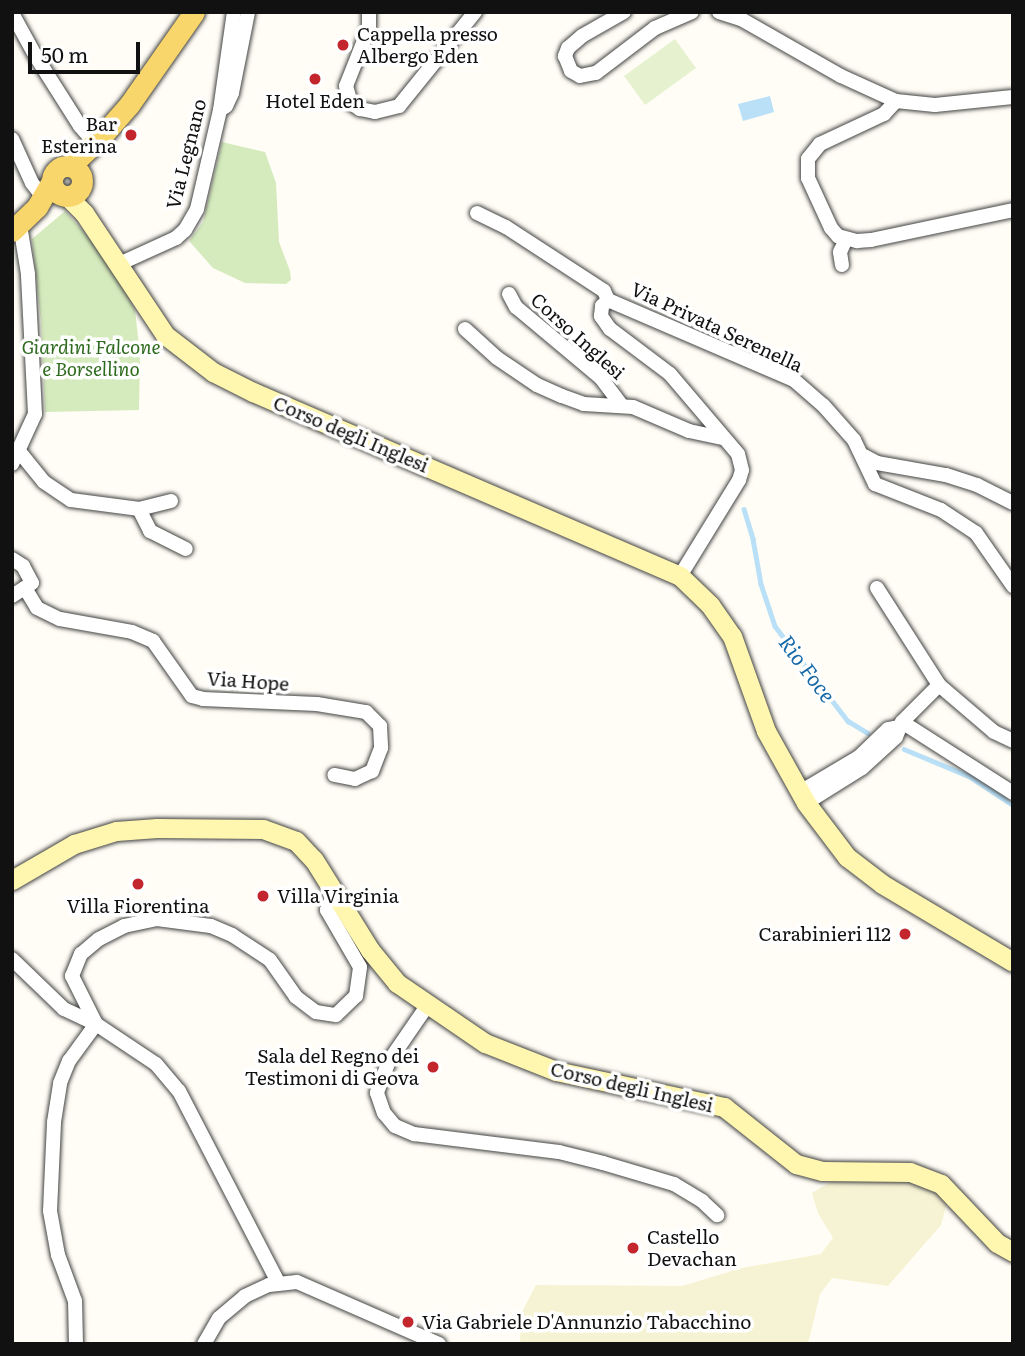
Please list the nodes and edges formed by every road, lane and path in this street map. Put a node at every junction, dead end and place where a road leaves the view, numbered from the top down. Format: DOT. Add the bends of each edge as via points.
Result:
graph roads {
  1 [pos="194,12"];
  2 [pos="234,12"];
  3 [pos="248,12"];
  4 [pos="369,12"];
  5 [pos="475,12"];
  6 [pos="624,12"];
  7 [pos="692,12"];
  8 [pos="719,12"];
  9 [pos="12,13"];
  10 [pos="1013,97"];
  11 [pos="897,101"];
  12 [pos="220,110"];
  13 [pos="12,139"];
  14 [pos="97,141"];
  15 [pos="61,188"];
  16 [pos="1013,210"];
  17 [pos="477,213"];
  18 [pos="16,228"];
  19 [pos="846,239"];
  20 [pos="119,264"];
  21 [pos="842,265"];
  22 [pos="509,294"];
  23 [pos="608,301"];
  24 [pos="465,330"];
  25 [pos="622,406"];
  26 [pos="723,438"];
  27 [pos="864,456"];
  28 [pos="15,457"];
  29 [pos="171,501"];
  30 [pos="1013,503"];
  31 [pos="139,509"];
  32 [pos="186,549"];
  33 [pos="12,559"];
  34 [pos="680,576"];
  35 [pos="1013,586"];
  36 [pos="877,588"];
  37 [pos="18,592"];
  38 [pos="939,685"];
  39 [pos="900,724"];
  40 [pos="1013,741"];
  41 [pos="334,775"];
  42 [pos="1013,793"];
  43 [pos="803,797"];
  44 [pos="12,880"];
  45 [pos="335,890"];
  46 [pos="12,959"];
  47 [pos="1013,962"];
  48 [pos="427,1006"];
  49 [pos="96,1024"];
  50 [pos="717,1215"];
  51 [pos="1013,1252"];
  52 [pos="279,1284"];
  53 [pos="76,1344"];
  54 [pos="204,1344"];
  55 [pos="439,1344"];
  1 -- 14 [label="main road" via="137,94"];
  2 -- 12 [label="street, Via Legnano"];
  3 -- 12 [label="street" via="232,93"];
  4 -- 5 [label="street" via="369,28 346,86 351,103 374,112 404,101"];
  6 -- 7 [label="street" via="568,48 565,56 571,71 580,76 596,73 655,28"];
  8 -- 11 [label="street" via="741,19 841,76"];
  9 -- 14 [label="street" via="80,126"];
  10 -- 11 [label="street" via="935,105"];
  11 -- 19 [label="street" via="884,114 820,144 808,159 808,178 818,204 831,228"];
  12 -- 20 [label="street, Via Legnano" via="197,209 185,230"];
  13 -- 15 [label="street" via="32,183"];
  14 -- 15 [label="main road"];
  15 -- 18 [label="main road"];
  15 -- 20 [label="main road, Corso degli Inglesi"];
  16 -- 19 [label="street" via="871,240"];
  17 -- 23 [label="street, Via Privata Serenella" via="604,291"];
  18 -- 28 [label="street" via="28,274 35,414"];
  19 -- 21 [label="street" via="840,252"];
  20 -- 34 [label="main road, Corso degli Inglesi" via="165,335 213,372"];
  22 -- 25 [label="street, Corso Inglesi" via="516,307 601,378"];
  23 -- 26 [label="street" via="601,316 610,329 670,374"];
  23 -- 27 [label="street, Via Privata Serenella" via="794,380 823,405"];
  24 -- 25 [label="street" via="537,385 583,404"];
  25 -- 26 [label="street" via="689,431"];
  26 -- 34 [label="street" via="738,454 739,480"];
  27 -- 30 [label="street" via="877,463 946,475"];
  27 -- 35 [label="street, Via Privata Serenella" via="875,484 941,510 976,534"];
  28 -- 31 [label="street" via="71,500"];
  29 -- 31 [label="street"];
  31 -- 32 [label="street" via="150,531"];
  33 -- 37 [label="street, Via Hope" via="23,566 32,583"];
  34 -- 43 [label="main road, Corso degli Inglesi" via="710,605 732,636 766,731"];
  36 -- 38 [label="street"];
  37 -- 41 [label="street, Via Hope" via="60,619 132,632 153,641 192,696 366,712 380,726 381,748 372,771 355,779"];
  38 -- 39 [label="street"];
  38 -- 40 [label="street" via="994,732"];
  39 -- 42 [label="street"];
  39 -- 43 [label="street" via="896,737 862,768"];
  43 -- 47 [label="main road, Corso degli Inglesi" via="856,864"];
  44 -- 45 [label="main road, Corso degli Inglesi" via="74,844 116,831 236,828 264,829 296,841"];
  45 -- 48 [label="main road, Corso degli Inglesi" via="370,950 397,983"];
  45 -- 49 [label="street" via="327,910 360,967 356,996 336,1014 316,1012 296,997 270,960 232,935 211,926 156,919 124,926 81,954 72,976"];
  46 -- 49 [label="street" via="64,1009"];
  48 -- 50 [label="street" via="389,1060 377,1093 395,1126 414,1135 559,1152 603,1163 674,1184"];
  48 -- 51 [label="main road, Corso degli Inglesi" via="520,1059 724,1107 796,1164 822,1171 910,1172 941,1184 997,1242"];
  49 -- 52 [label="street" via="156,1064 178,1091"];
  49 -- 53 [label="street" via="69,1060 60,1083 54,1132 50,1211 58,1255 75,1301"];
  52 -- 54 [label="street" via="245,1296 219,1318"];
  52 -- 55 [label="street" via="297,1282"];
}
